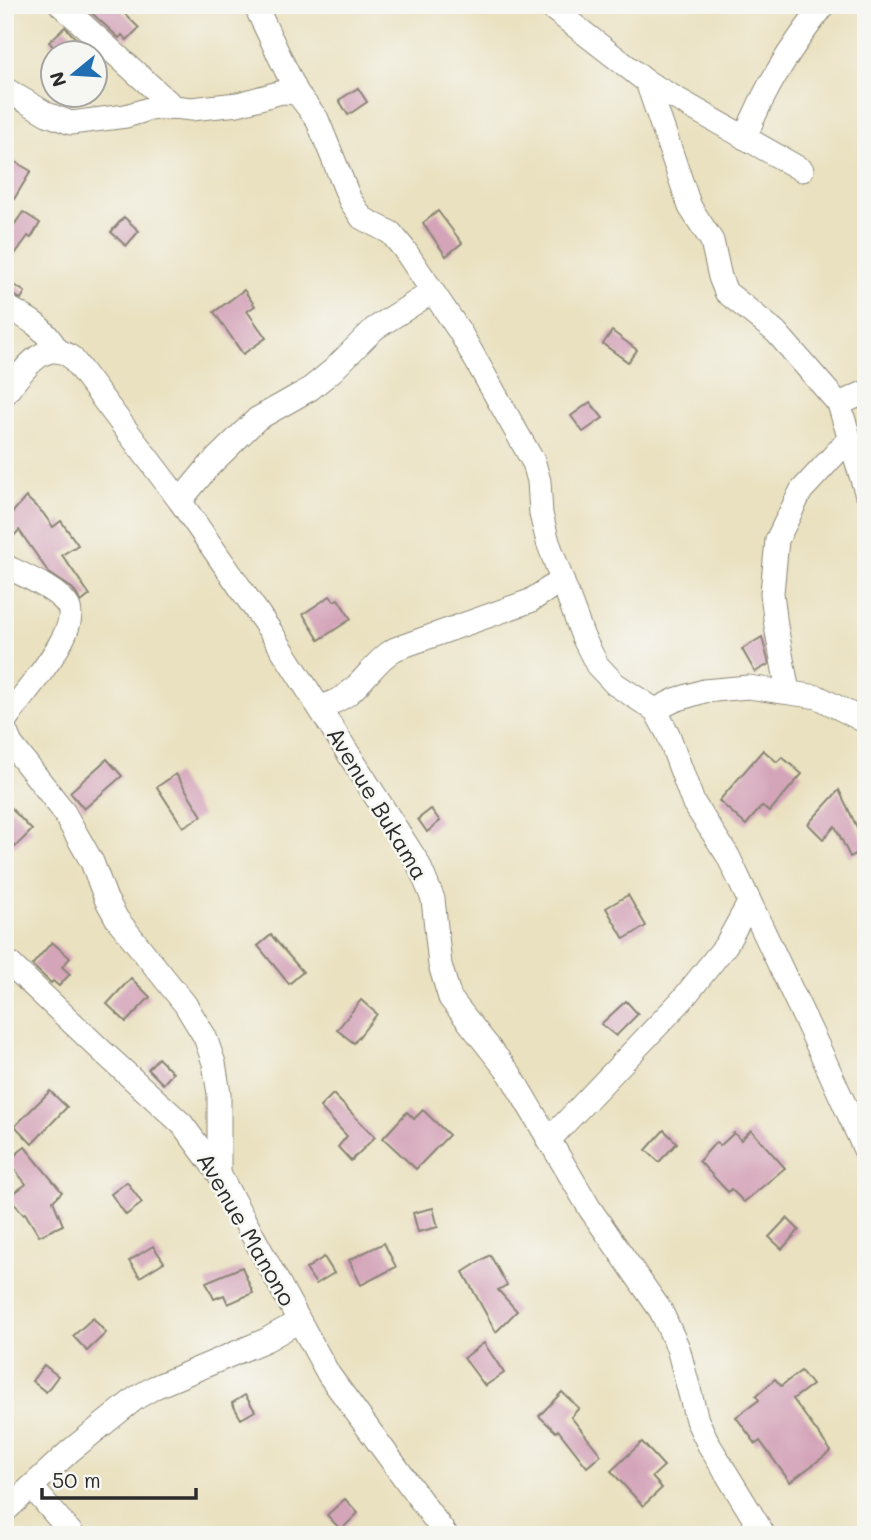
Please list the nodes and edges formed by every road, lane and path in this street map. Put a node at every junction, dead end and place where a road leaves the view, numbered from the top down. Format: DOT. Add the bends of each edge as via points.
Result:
graph roads {
  1 [pos="61,5"];
  2 [pos="255,5"];
  3 [pos="548,5"];
  4 [pos="824,5"];
  5 [pos="648,82"];
  6 [pos="5,89"];
  7 [pos="297,93"];
  8 [pos="174,107"];
  9 [pos="745,138"];
  10 [pos="802,170"];
  11 [pos="432,292"];
  12 [pos="5,306"];
  13 [pos="58,351"];
  14 [pos="866,392"];
  15 [pos="5,394"];
  16 [pos="839,404"];
  17 [pos="849,439"];
  18 [pos="866,492"];
  19 [pos="180,500"];
  20 [pos="5,566"];
  21 [pos="562,580"];
  22 [pos="788,692"];
  23 [pos="320,708"];
  24 [pos="655,710"];
  25 [pos="5,721"];
  26 [pos="866,722"];
  27 [pos="5,730"];
  28 [pos="749,903"];
  29 [pos="5,960"];
  30 [pos="548,1141"];
  31 [pos="866,1152"];
  32 [pos="219,1174"];
  33 [pos="299,1321"];
  34 [pos="32,1487"];
  35 [pos="5,1511"];
  36 [pos="73,1535"];
  37 [pos="446,1535"];
  38 [pos="764,1535"];
  1 -- 8 [label="street"];
  2 -- 7 [label="street"];
  3 -- 5 [label="street"];
  4 -- 9 [label="street" via="793,43 757,106"];
  5 -- 9 [label="street"];
  5 -- 16 [label="street" via="690,207 712,241 726,292 776,332"];
  6 -- 8 [label="street" via="71,123"];
  7 -- 8 [label="street" via="282,92 237,104"];
  7 -- 11 [label="street" via="317,119 362,218 391,233"];
  9 -- 10 [label="street"];
  11 -- 19 [label="street" via="374,329 310,389 257,419"];
  11 -- 21 [label="street" via="460,331 534,463 541,514"];
  12 -- 13 [label="street, Avenue Bukama" via="38,324"];
  13 -- 15 [label="street" via="38,356"];
  13 -- 19 [label="street, Avenue Bukama" via="82,369"];
  14 -- 16 [label="street"];
  16 -- 17 [label="street"];
  17 -- 18 [label="street"];
  17 -- 22 [label="street" via="801,491 777,540 772,593"];
  19 -- 23 [label="street, Avenue Bukama"];
  20 -- 25 [label="street" via="33,578 68,605 71,617 58,649"];
  21 -- 23 [label="street" via="530,601 395,649 352,691"];
  21 -- 24 [label="street" via="597,665 615,684"];
  22 -- 24 [label="street" via="748,687 704,691"];
  22 -- 26 [label="street" via="818,697"];
  23 -- 30 [label="street, Avenue Bukama" via="418,863 433,900 440,965 450,998 510,1074"];
  24 -- 28 [label="street" via="693,802 728,856"];
  27 -- 32 [label="street" via="10,744 62,809 117,919 185,1004 205,1037 219,1094"];
  28 -- 30 [label="street" via="726,945 682,1000"];
  28 -- 31 [label="street"];
  29 -- 32 [label="street, Avenue Manono" via="182,1124"];
  30 -- 38 [label="street, Avenue Bukama" via="661,1311 678,1348 697,1420"];
  32 -- 33 [label="street, Avenue Manono"];
  33 -- 34 [label="street" via="136,1398"];
  33 -- 37 [label="street, Avenue Manono" via="329,1375"];
  34 -- 35 [label="street"];
  34 -- 36 [label="street"];
}
